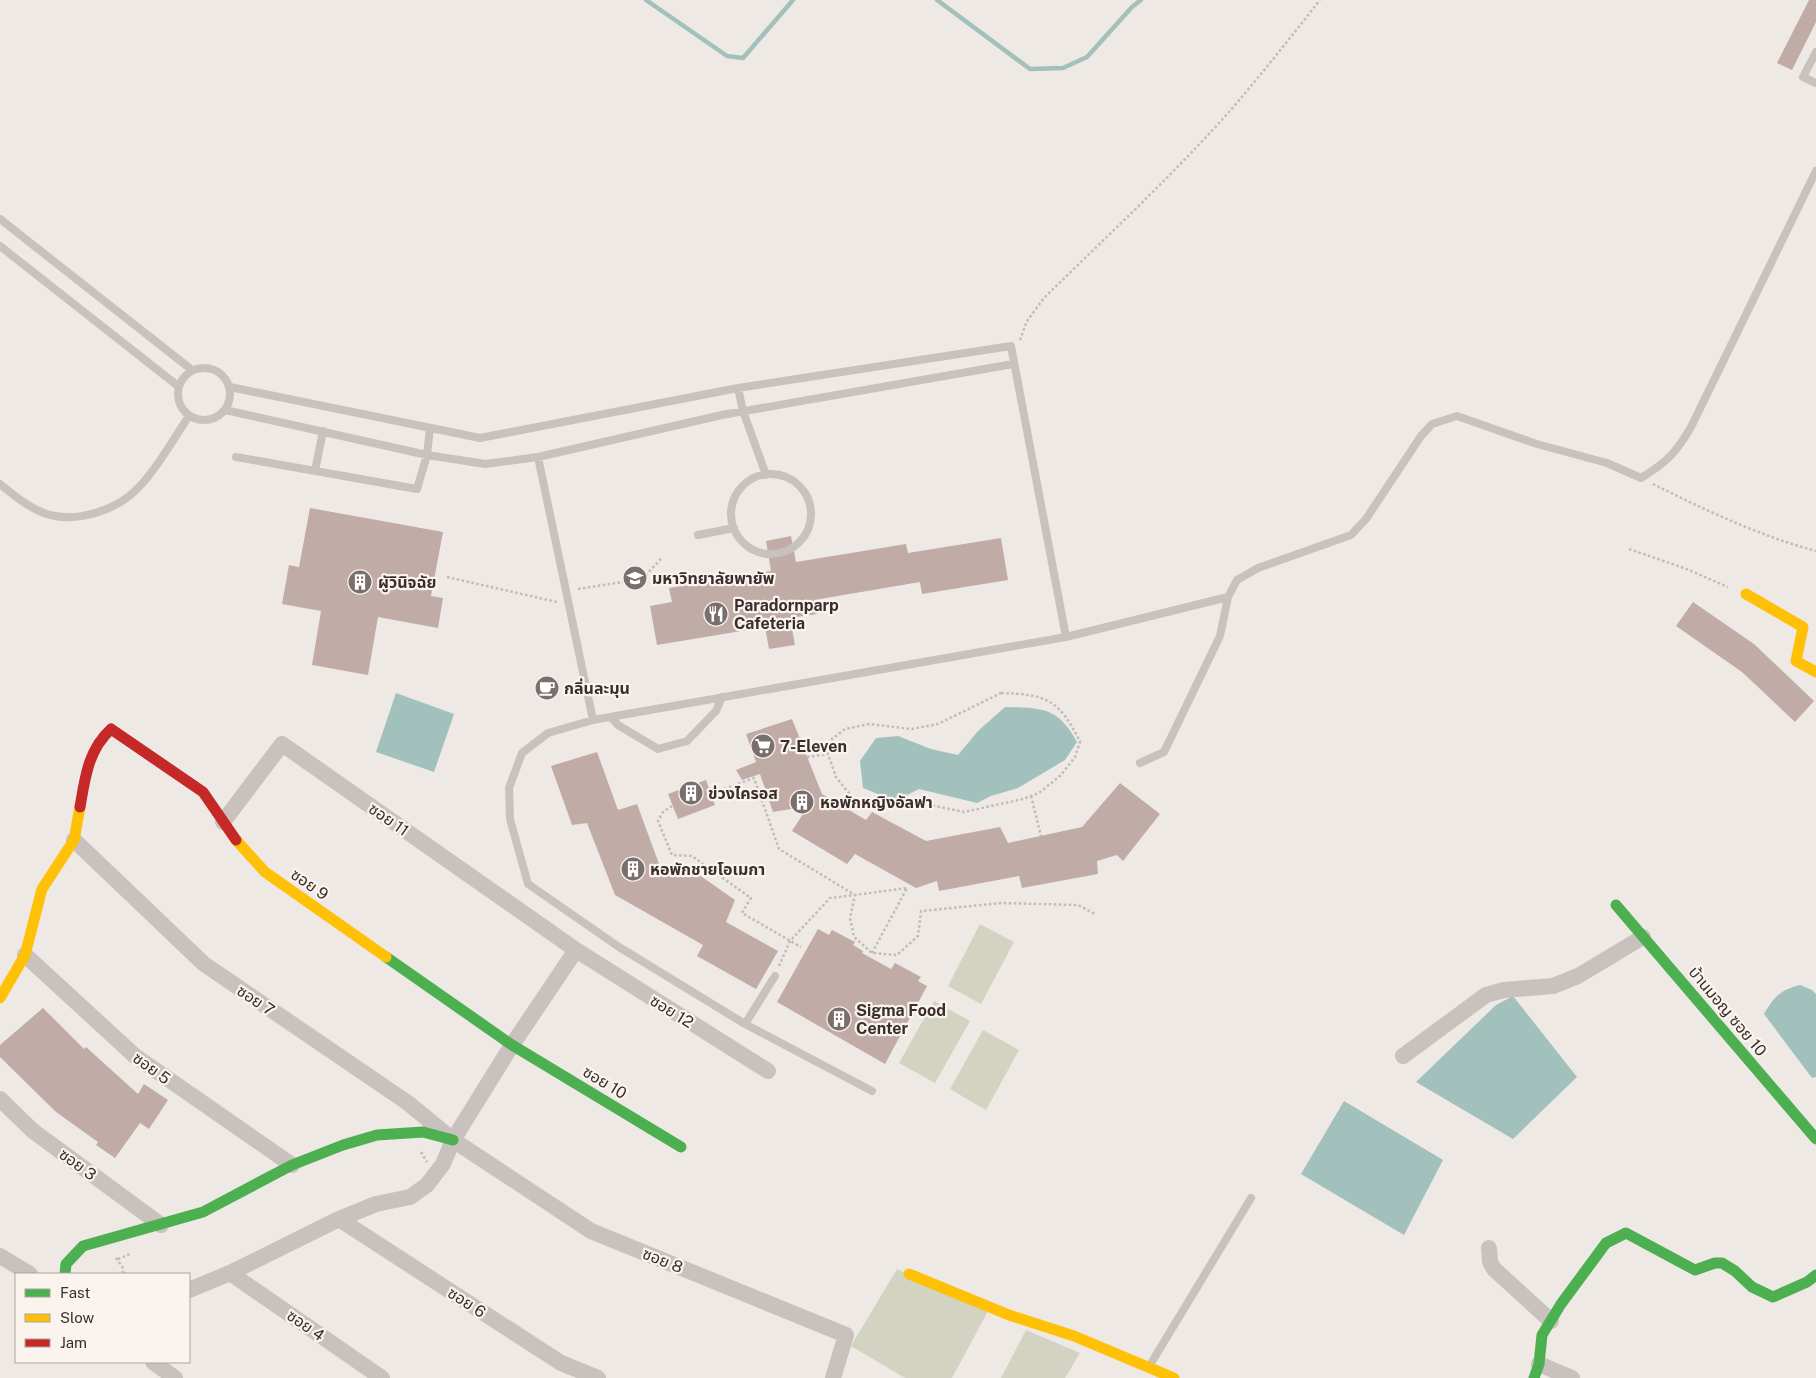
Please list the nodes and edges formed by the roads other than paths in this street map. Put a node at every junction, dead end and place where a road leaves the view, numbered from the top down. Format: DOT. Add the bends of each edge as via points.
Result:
graph roads {
  1 [pos="1816,52"];
  2 [pos="1816,83"];
  3 [pos="1816,171"];
  4 [pos="0,219"];
  5 [pos="0,246"];
  6 [pos="1013,364"];
  7 [pos="192,370"];
  8 [pos="178,386"];
  9 [pos="230,387"];
  10 [pos="738,388"];
  11 [pos="225,410"];
  12 [pos="744,411"];
  13 [pos="189,416"];
  14 [pos="430,428"];
  15 [pos="323,431"];
  16 [pos="427,455"];
  17 [pos="236,457"];
  18 [pos="538,457"];
  19 [pos="314,471"];
  20 [pos="766,475"];
  21 [pos="0,484"];
  22 [pos="734,528"];
  23 [pos="698,535"];
  24 [pos="1746,594"];
  25 [pos="1228,597"];
  26 [pos="1066,637"];
  27 [pos="1816,672"];
  28 [pos="722,697"];
  29 [pos="612,717"];
  30 [pos="593,720"];
  31 [pos="1140,763"];
  32 [pos="223,822"];
  33 [pos="74,840"];
  34 [pos="1616,904"];
  35 [pos="1643,937"];
  36 [pos="576,950"];
  37 [pos="25,955"];
  38 [pos="775,976"];
  39 [pos="0,998"];
  40 [pos="745,1024"];
  41 [pos="512,1045"];
  42 [pos="1404,1056"];
  43 [pos="768,1071"];
  44 [pos="872,1091"];
  45 [pos="0,1099"];
  46 [pos="1816,1138"];
  47 [pos="453,1140"];
  48 [pos="681,1147"];
  49 [pos="292,1165"];
  50 [pos="1251,1198"];
  51 [pos="339,1219"];
  52 [pos="161,1225"];
  53 [pos="1489,1248"];
  54 [pos="0,1256"];
  55 [pos="28,1273"];
  56 [pos="65,1273"];
  57 [pos="230,1273"];
  58 [pos="909,1274"];
  59 [pos="1811,1279"];
  60 [pos="190,1290"];
  61 [pos="1550,1321"];
  62 [pos="154,1363"];
  63 [pos="1149,1368"];
  64 [pos="1537,1371"];
  65 [pos="175,1378"];
  66 [pos="382,1378"];
  67 [pos="598,1378"];
  68 [pos="833,1378"];
  69 [pos="1174,1378"];
  70 [pos="1572,1378"];
  1 -- 2 [label="lane" via="1804,77"];
  3 -- 25 [label="lane" via="1691,427 1677,451 1660,466 1641,478 1607,463 1537,444 1456,416 1432,424 1421,436 1366,519 1351,535 1258,568 1237,580"];
  4 -- 7 [label="lane"];
  5 -- 8 [label="lane"];
  6 -- 10 [label="lane" via="1011,346"];
  6 -- 12 [label="lane"];
  6 -- 26 [label="lane"];
  7 -- 8 [label="lane"];
  7 -- 9 [label="lane" via="206,367 216,370"];
  8 -- 13 [label="lane" via="179,403"];
  9 -- 11 [label="lane"];
  9 -- 14 [label="lane"];
  10 -- 12 [label="lane"];
  10 -- 14 [label="lane" via="480,438"];
  11 -- 13 [label="lane" via="205,420"];
  11 -- 15 [label="lane"];
  12 -- 18 [label="lane"];
  12 -- 20 [label="lane"];
  13 -- 21 [label="lane" via="136,490 114,506 85,516 55,516 31,506"];
  14 -- 16 [label="lane"];
  15 -- 16 [label="lane"];
  15 -- 19 [label="lane"];
  16 -- 18 [label="lane" via="485,464"];
  16 -- 19 [label="lane" via="417,489"];
  17 -- 19 [label="lane"];
  18 -- 30 [label="lane"];
  20 -- 22 [label="lane" via="754,478 737,494 731,516"];
  20 -- 22 [label="lane" via="792,480 803,490 812,516 802,541 778,554 764,554 751,549"];
  22 -- 23 [label="lane"];
  24 -- 27 [label="street" via="1803,627 1796,661"];
  25 -- 26 [label="lane"];
  25 -- 31 [label="lane" via="1220,636 1164,752"];
  26 -- 28 [label="lane"];
  28 -- 29 [label="lane"];
  28 -- 29 [label="lane" via="716,711 687,741 658,749 618,726"];
  29 -- 30 [label="lane"];
  30 -- 40 [label="lane" via="548,733 522,753 509,788 510,812 528,884 619,947"];
  32 -- 33 [label="street, ซอย 9" via="202,792 110,729 100,739 88,762"];
  32 -- 36 [label="street, ซอย 11" via="282,744"];
  32 -- 41 [label="street, ซอย 9" via="244,851 265,872"];
  33 -- 37 [label="street" via="42,888"];
  33 -- 47 [label="street, ซอย 7" via="204,964 408,1103"];
  34 -- 35 [label="street, บ้านมอญ ซอย 10"];
  35 -- 42 [label="street" via="1578,976 1553,986 1504,990 1486,995"];
  35 -- 46 [label="street, บ้านมอญ ซอย 10"];
  36 -- 41 [label="street"];
  36 -- 43 [label="street, ซอย 12"];
  37 -- 39 [label="street"];
  37 -- 49 [label="street, ซอย 5" via="135,1056"];
  38 -- 40 [label="lane"];
  40 -- 44 [label="lane"];
  41 -- 47 [label="street"];
  41 -- 48 [label="street, ซอย 10"];
  45 -- 52 [label="street, ซอย 3" via="33,1131"];
  47 -- 49 [label="street" via="423,1132 377,1134"];
  47 -- 51 [label="street" via="443,1164 427,1185 416,1193"];
  47 -- 68 [label="street, ซอย 8" via="591,1231 846,1335"];
  49 -- 52 [label="street" via="203,1212"];
  50 -- 63 [label="lane"];
  51 -- 57 [label="street"];
  51 -- 67 [label="street, ซอย 6" via="561,1363"];
  52 -- 56 [label="street" via="83,1246 66,1264"];
  53 -- 61 [label="street" via="1494,1269"];
  54 -- 55 [label="street"];
  57 -- 60 [label="street"];
  57 -- 66 [label="street, ซอย 4"];
  58 -- 63 [label="street"];
  59 -- 61 [label="street" via="1773,1297 1752,1287 1722,1263 1695,1270 1626,1233 1606,1243"];
  61 -- 64 [label="street" via="1542,1335"];
  62 -- 65 [label="street"];
  63 -- 69 [label="street"];
  64 -- 70 [label="street"];
}
